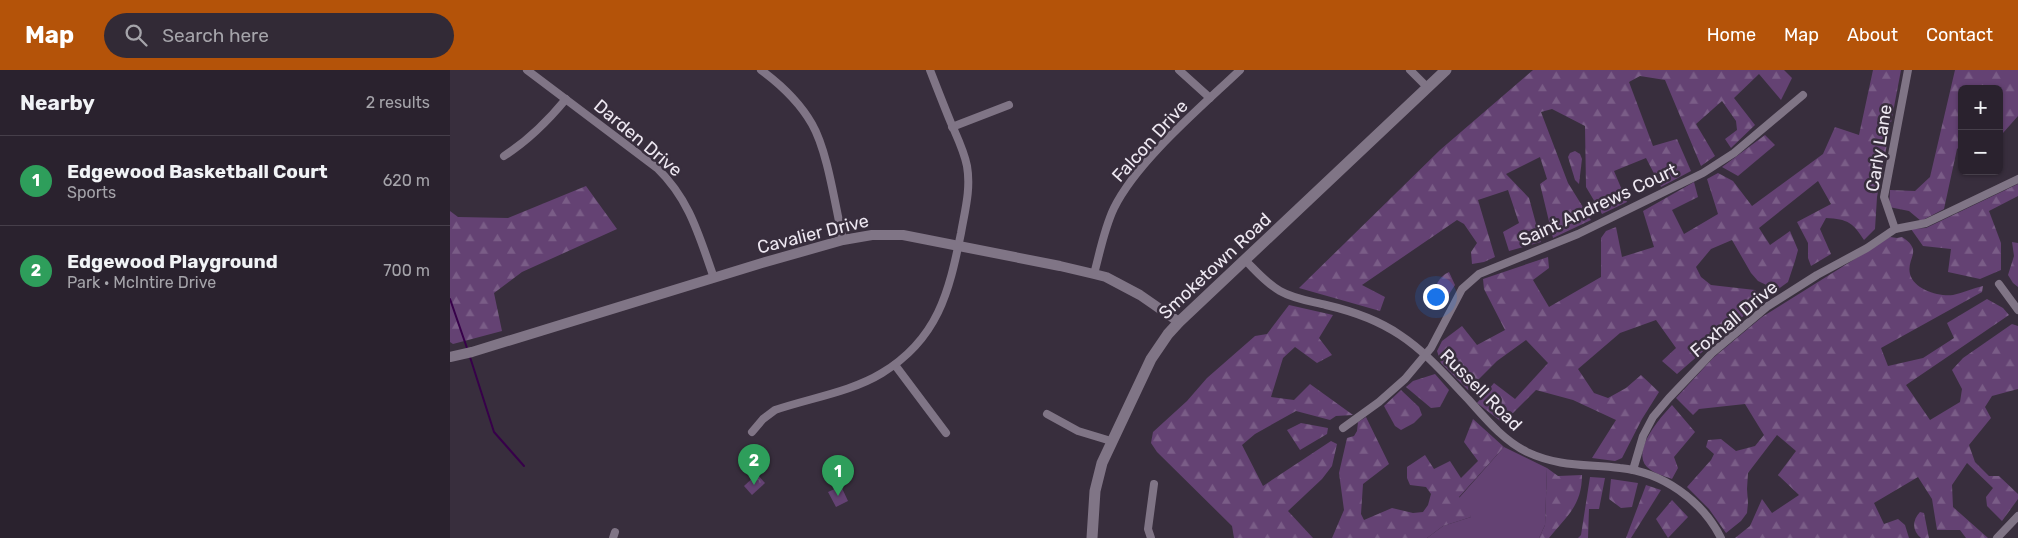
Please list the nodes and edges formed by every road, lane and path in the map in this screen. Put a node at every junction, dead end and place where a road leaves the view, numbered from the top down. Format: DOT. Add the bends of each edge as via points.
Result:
graph roads {
  1 [pos="527,70"];
  2 [pos="761,70"];
  3 [pos="930,70"];
  4 [pos="1179,70"];
  5 [pos="1240,70"];
  6 [pos="1410,70"];
  7 [pos="1446,70"];
  8 [pos="1908,70"];
  9 [pos="1427,88"];
  10 [pos="1803,95"];
  11 [pos="1210,98"];
  12 [pos="566,99"];
  13 [pos="1009,104"];
  14 [pos="952,127"];
  15 [pos="504,156"];
  16 [pos="2018,179"];
  17 [pos="1894,229"];
  18 [pos="843,240"];
  19 [pos="958,246"];
  20 [pos="1246,260"];
  21 [pos="1094,274"];
  22 [pos="714,278"];
  23 [pos="1999,284"];
  24 [pos="2018,310"];
  25 [pos="1179,322"];
  26 [pos="1425,355"];
  27 [pos="450,357"];
  28 [pos="895,365"];
  29 [pos="1047,414"];
  30 [pos="1343,428"];
  31 [pos="752,432"];
  32 [pos="946,433"];
  33 [pos="1111,441"];
  34 [pos="1634,470"];
  35 [pos="1154,484"];
  36 [pos="2018,516"];
  37 [pos="1092,538"];
  38 [pos="1151,538"];
  39 [pos="1721,538"];
  40 [pos="1997,538"];
  1 -- 12 [label="street, Darden Drive"];
  2 -- 18 [label="street" via="796,102 812,125 823,150"];
  3 -- 14 [label="street"];
  4 -- 11 [label="street"];
  5 -- 11 [label="street, Falcon Drive"];
  6 -- 9 [label="street"];
  7 -- 9 [label="main road, Smoketown Road"];
  8 -- 17 [label="street, Carly Lane" via="1884,196"];
  9 -- 20 [label="main road, Smoketown Road"];
  10 -- 26 [label="street, Saint Andrews Court" via="1734,153 1703,173 1578,234 1479,274 1462,288"];
  11 -- 21 [label="street, Falcon Drive" via="1154,155 1119,199 1104,235"];
  12 -- 15 [label="street" via="530,138"];
  12 -- 22 [label="street, Darden Drive" via="657,168 676,189 696,225"];
  13 -- 14 [label="street"];
  14 -- 19 [label="street" via="968,175 968,199"];
  16 -- 17 [label="street" via="1926,223"];
  17 -- 34 [label="street, Foxhall Drive" via="1777,300 1712,353 1653,417 1638,449"];
  18 -- 19 [label="street, Cavalier Drive" via="887,234"];
  18 -- 22 [label="street, Cavalier Drive"];
  19 -- 21 [label="street, Cavalier Drive"];
  19 -- 28 [label="street" via="947,293 934,323"];
  20 -- 25 [label="main road, Smoketown Road"];
  20 -- 26 [label="street, Russell Road" via="1265,281 1281,292 1343,309 1383,325"];
  21 -- 25 [label="street, Cavalier Drive" via="1140,295"];
  22 -- 27 [label="street, Cavalier Drive"];
  23 -- 24 [label="street"];
  25 -- 33 [label="main road, Smoketown Road" via="1150,359"];
  26 -- 30 [label="street, Saint Andrews Court" via="1393,391"];
  26 -- 34 [label="street, Russell Road" via="1516,446 1560,463"];
  28 -- 31 [label="street" via="859,385 775,410"];
  28 -- 32 [label="street"];
  29 -- 33 [label="street" via="1078,430"];
  33 -- 37 [label="main road, Smoketown Road" via="1098,477"];
  34 -- 39 [label="street, Russell Road" via="1686,495 1704,512"];
  35 -- 38 [label="street" via="1148,529"];
  36 -- 40 [label="street"];
}
